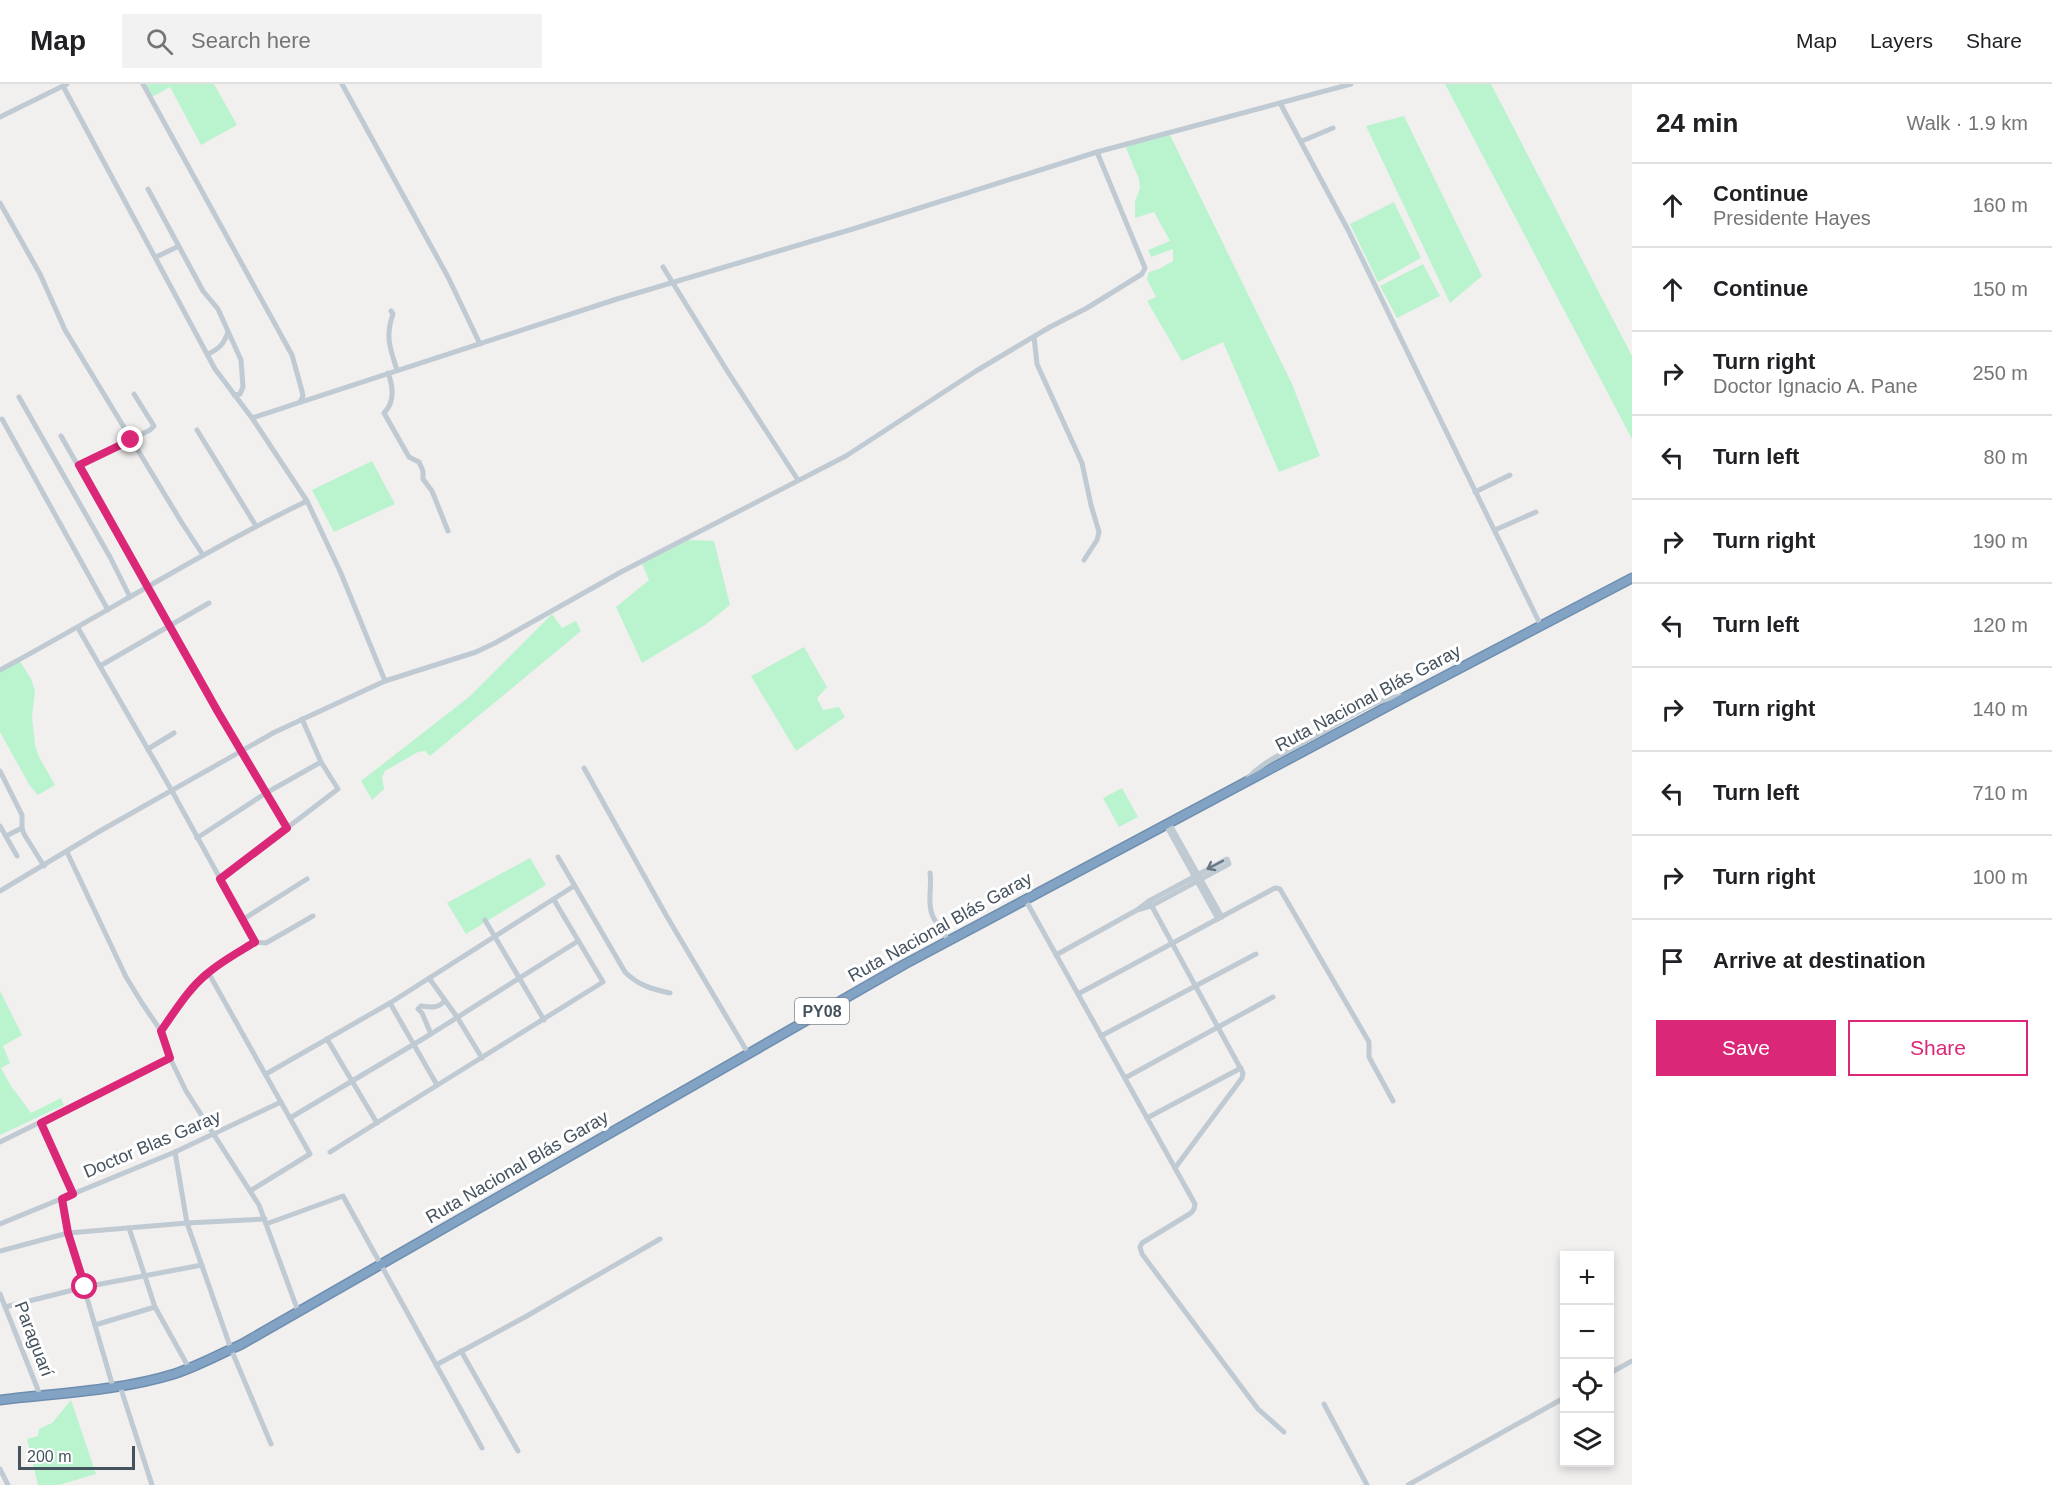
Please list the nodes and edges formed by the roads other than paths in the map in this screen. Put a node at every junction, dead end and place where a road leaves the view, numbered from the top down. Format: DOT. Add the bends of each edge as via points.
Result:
graph roads {
  1 [pos="143,84"];
  2 [pos="342,84"];
  3 [pos="1351,84"];
  4 [pos="65,85"];
  5 [pos="1280,103"];
  6 [pos="0,117"];
  7 [pos="1333,128"];
  8 [pos="1302,141"];
  9 [pos="1097,152"];
  10 [pos="148,189"];
  11 [pos="0,203"];
  12 [pos="177,247"];
  13 [pos="156,257"];
  14 [pos="663,267"];
  15 [pos="672,284"];
  16 [pos="392,311"];
  17 [pos="228,332"];
  18 [pos="1034,337"];
  19 [pos="480,344"];
  20 [pos="208,354"];
  21 [pos="397,370"];
  22 [pos="388,372"];
  23 [pos="134,394"];
  24 [pos="234,395"];
  25 [pos="19,397"];
  26 [pos="300,402"];
  27 [pos="252,418"];
  28 [pos="2,419"];
  29 [pos="197,430"];
  30 [pos="61,436"];
  31 [pos="131,440"];
  32 [pos="79,465"];
  33 [pos="1510,475"];
  34 [pos="798,480"];
  35 [pos="1475,492"];
  36 [pos="307,501"];
  37 [pos="1536,512"];
  38 [pos="256,526"];
  39 [pos="1495,530"];
  40 [pos="448,531"];
  41 [pos="203,555"];
  42 [pos="1084,560"];
  43 [pos="1632,578"];
  44 [pos="147,587"];
  45 [pos="130,597"];
  46 [pos="209,603"];
  47 [pos="108,610"];
  48 [pos="170,626"];
  49 [pos="1541,626"];
  50 [pos="78,628"];
  51 [pos="100,666"];
  52 [pos="0,670"];
  53 [pos="385,681"];
  54 [pos="302,719"];
  55 [pos="174,734"];
  56 [pos="148,749"];
  57 [pos="240,750"];
  58 [pos="321,762"];
  59 [pos="584,768"];
  60 [pos="0,771"];
  61 [pos="172,791"];
  62 [pos="266,793"];
  63 [pos="1167,824"];
  64 [pos="0,826"];
  65 [pos="22,828"];
  66 [pos="287,828"];
  67 [pos="6,836"];
  68 [pos="198,838"];
  69 [pos="67,852"];
  70 [pos="17,856"];
  71 [pos="558,857"];
  72 [pos="44,866"];
  73 [pos="930,873"];
  74 [pos="1198,878"];
  75 [pos="220,879"];
  76 [pos="307,879"];
  77 [pos="574,886"];
  78 [pos="1,889"];
  79 [pos="1025,899"];
  80 [pos="554,900"];
  81 [pos="1150,903"];
  82 [pos="313,916"];
  83 [pos="1220,918"];
  84 [pos="242,920"];
  85 [pos="485,920"];
  86 [pos="495,936"];
  87 [pos="948,940"];
  88 [pos="578,941"];
  89 [pos="255,942"];
  90 [pos="1173,945"];
  91 [pos="1256,954"];
  92 [pos="1056,955"];
  93 [pos="208,972"];
  94 [pos="429,978"];
  95 [pos="519,978"];
  96 [pos="1195,985"];
  97 [pos="669,993"];
  98 [pos="1078,994"];
  99 [pos="1273,997"];
  100 [pos="444,1001"];
  101 [pos="390,1003"];
  102 [pos="458,1017"];
  103 [pos="544,1020"];
  104 [pos="1218,1028"];
  105 [pos="161,1031"];
  106 [pos="431,1034"];
  107 [pos="1101,1036"];
  108 [pos="327,1040"];
  109 [pos="413,1044"];
  110 [pos="748,1053"];
  111 [pos="170,1058"];
  112 [pos="482,1058"];
  113 [pos="1241,1068"];
  114 [pos="266,1074"];
  115 [pos="1125,1078"];
  116 [pos="352,1081"];
  117 [pos="437,1085"];
  118 [pos="1393,1101"];
  119 [pos="280,1102"];
  120 [pos="290,1118"];
  121 [pos="1147,1118"];
  122 [pos="41,1123"];
  123 [pos="377,1123"];
  124 [pos="213,1135"];
  125 [pos="0,1142"];
  126 [pos="175,1152"];
  127 [pos="330,1152"];
  128 [pos="1175,1168"];
  129 [pos="250,1191"];
  130 [pos="73,1194"];
  131 [pos="62,1199"];
  132 [pos="265,1222"];
  133 [pos="187,1223"];
  134 [pos="0,1224"];
  135 [pos="129,1228"];
  136 [pos="68,1233"];
  137 [pos="660,1239"];
  138 [pos="0,1251"];
  139 [pos="202,1265"];
  140 [pos="380,1265"];
  141 [pos="144,1275"];
  142 [pos="85,1287"];
  143 [pos="0,1294"];
  144 [pos="5,1307"];
  145 [pos="155,1307"];
  146 [pos="298,1311"];
  147 [pos="95,1325"];
  148 [pos="231,1349"];
  149 [pos="461,1351"];
  150 [pos="1632,1361"];
  151 [pos="436,1365"];
  152 [pos="189,1368"];
  153 [pos="1614,1371"];
  154 [pos="117,1386"];
  155 [pos="40,1395"];
  156 [pos="0,1400"];
  157 [pos="1560,1400"];
  158 [pos="1324,1404"];
  159 [pos="1284,1432"];
  160 [pos="272,1444"];
  161 [pos="482,1448"];
  162 [pos="518,1451"];
  163 [pos="0,1469"];
  164 [pos="5,1483"];
  165 [pos="152,1485"];
  166 [pos="1367,1485"];
  167 [pos="1408,1485"];
  1 -- 26 [label="street" via="292,355 303,396"];
  2 -- 19 [label="street" via="448,277"];
  3 -- 5 [label="street"];
  4 -- 6 [label="street"];
  4 -- 13 [label="street"];
  5 -- 8 [label="street"];
  5 -- 9 [label="street"];
  7 -- 8 [label="street"];
  8 -- 35 [label="street"];
  9 -- 15 [label="street"];
  9 -- 18 [label="street" via="1144,271"];
  10 -- 12 [label="street"];
  11 -- 31 [label="street" via="40,274 65,330"];
  12 -- 13 [label="street"];
  12 -- 17 [label="street" via="202,291 218,309"];
  13 -- 20 [label="street"];
  14 -- 15 [label="street"];
  15 -- 19 [label="street" via="617,298"];
  15 -- 34 [label="street"];
  16 -- 21 [label="street" via="389,345"];
  17 -- 20 [label="street" via="220,347"];
  17 -- 24 [label="street" via="241,360 243,387 240,394"];
  18 -- 34 [label="street" via="846,456"];
  18 -- 42 [label="street" via="1037,364 1082,463 1099,532"];
  19 -- 21 [label="street"];
  20 -- 24 [label="street"];
  21 -- 22 [label="street"];
  22 -- 26 [label="street"];
  22 -- 40 [label="street" via="392,400 384,413 409,457 419,462"];
  23 -- 31 [label="street" via="154,426"];
  24 -- 27 [label="street"];
  25 -- 45 [label="street"];
  26 -- 27 [label="street"];
  27 -- 36 [label="street"];
  28 -- 47 [label="street"];
  29 -- 38 [label="street"];
  30 -- 32 [label="street"];
  31 -- 32 [label="street"];
  31 -- 41 [label="street"];
  32 -- 44 [label="street"];
  33 -- 35 [label="street"];
  34 -- 53 [label="street" via="495,643"];
  35 -- 39 [label="street"];
  36 -- 38 [label="street"];
  36 -- 53 [label="street"];
  37 -- 39 [label="street"];
  38 -- 41 [label="street"];
  39 -- 49 [label="street"];
  41 -- 44 [label="street"];
  43 -- 49 [label="highway, Ruta Nacional Blás Garay / PY08"];
  44 -- 45 [label="street"];
  44 -- 48 [label="street"];
  45 -- 47 [label="street"];
  46 -- 48 [label="street"];
  47 -- 50 [label="street"];
  48 -- 51 [label="street"];
  48 -- 57 [label="street"];
  49 -- 63 [label="highway, Ruta Nacional Blás Garay / PY08"];
  50 -- 51 [label="street"];
  50 -- 52 [label="street"];
  51 -- 56 [label="street"];
  53 -- 54 [label="street"];
  54 -- 57 [label="street"];
  54 -- 58 [label="street"];
  55 -- 56 [label="street"];
  56 -- 61 [label="street"];
  57 -- 61 [label="street"];
  57 -- 62 [label="street"];
  58 -- 62 [label="street"];
  58 -- 66 [label="street" via="338,789"];
  59 -- 110 [label="street"];
  60 -- 65 [label="street" via="22,815"];
  61 -- 68 [label="street"];
  61 -- 69 [label="street"];
  62 -- 66 [label="street"];
  62 -- 68 [label="street"];
  63 -- 74 [label="street"];
  63 -- 79 [label="highway, Ruta Nacional Blás Garay / PY08"];
  64 -- 67 [label="street"];
  65 -- 67 [label="street"];
  65 -- 72 [label="street"];
  66 -- 75 [label="street"];
  67 -- 70 [label="street"];
  68 -- 75 [label="street"];
  69 -- 72 [label="street"];
  69 -- 105 [label="street" via="126,976"];
  71 -- 77 [label="street"];
  72 -- 78 [label="street"];
  73 -- 87 [label="street" via="931,914"];
  74 -- 74 [label="street, one-way" via="1229,864 1227,859"];
  74 -- 81 [label="street"];
  74 -- 83 [label="street"];
  75 -- 84 [label="street"];
  76 -- 84 [label="street"];
  77 -- 80 [label="street"];
  77 -- 97 [label="street" via="625,972 649,989"];
  79 -- 87 [label="highway, Ruta Nacional Blás Garay / PY08"];
  79 -- 92 [label="street"];
  80 -- 86 [label="street"];
  80 -- 88 [label="street"];
  81 -- 90 [label="street"];
  81 -- 92 [label="street"];
  82 -- 89 [label="street" via="266,943"];
  83 -- 90 [label="street"];
  83 -- 118 [label="street" via="1275,888 1280,889 1369,1042 1369,1058"];
  84 -- 89 [label="street"];
  85 -- 86 [label="street"];
  86 -- 94 [label="street"];
  86 -- 95 [label="street"];
  87 -- 110 [label="highway, Ruta Nacional Blás Garay / PY08"];
  88 -- 95 [label="street"];
  88 -- 103 [label="street" via="603,982"];
  89 -- 93 [label="street"];
  90 -- 96 [label="street"];
  90 -- 98 [label="street"];
  91 -- 96 [label="street"];
  92 -- 98 [label="street"];
  93 -- 105 [label="street"];
  93 -- 114 [label="street"];
  94 -- 100 [label="street"];
  94 -- 101 [label="street"];
  95 -- 102 [label="street"];
  95 -- 103 [label="street"];
  96 -- 104 [label="street"];
  96 -- 107 [label="street"];
  98 -- 107 [label="street"];
  99 -- 104 [label="street"];
  100 -- 102 [label="street"];
  100 -- 106 [label="street" via="433,1008 418,1009"];
  101 -- 108 [label="street"];
  101 -- 109 [label="street"];
  102 -- 106 [label="street"];
  102 -- 112 [label="street"];
  103 -- 112 [label="street"];
  104 -- 113 [label="street"];
  104 -- 115 [label="street"];
  105 -- 111 [label="street"];
  106 -- 109 [label="street"];
  107 -- 115 [label="street"];
  108 -- 114 [label="street"];
  108 -- 116 [label="street"];
  109 -- 116 [label="street"];
  109 -- 117 [label="street"];
  110 -- 140 [label="highway, Ruta Nacional Blás Garay / PY08"];
  111 -- 122 [label="street"];
  111 -- 124 [label="street"];
  112 -- 117 [label="street"];
  113 -- 121 [label="street"];
  113 -- 128 [label="street" via="1242,1078"];
  114 -- 119 [label="street"];
  115 -- 121 [label="street"];
  116 -- 120 [label="street"];
  116 -- 123 [label="street"];
  117 -- 123 [label="street"];
  119 -- 120 [label="street"];
  119 -- 124 [label="street, Doctor Blas Garay"];
  120 -- 129 [label="street" via="310,1154"];
  121 -- 128 [label="street"];
  122 -- 125 [label="street"];
  122 -- 130 [label="street"];
  123 -- 127 [label="street"];
  124 -- 126 [label="street, Doctor Blas Garay"];
  124 -- 129 [label="street"];
  126 -- 130 [label="street, Doctor Blas Garay"];
  126 -- 133 [label="street"];
  128 -- 159 [label="street" via="1195,1204 1194,1209 1142,1243 1142,1254 1258,1409"];
  129 -- 132 [label="street"];
  130 -- 131 [label="street, Doctor Blas Garay"];
  131 -- 134 [label="street, Doctor Blas Garay"];
  131 -- 136 [label="street"];
  132 -- 133 [label="street"];
  132 -- 140 [label="street" via="343,1196"];
  132 -- 146 [label="street"];
  133 -- 135 [label="street"];
  133 -- 139 [label="street"];
  135 -- 136 [label="street"];
  135 -- 141 [label="street"];
  136 -- 138 [label="street"];
  136 -- 142 [label="street"];
  137 -- 149 [label="street"];
  139 -- 141 [label="street"];
  139 -- 148 [label="street"];
  140 -- 146 [label="highway, Ruta Nacional Blás Garay / PY08"];
  140 -- 151 [label="street"];
  141 -- 142 [label="street"];
  141 -- 145 [label="street"];
  142 -- 144 [label="street"];
  142 -- 147 [label="street"];
  143 -- 144 [label="street, Paraguarí"];
  144 -- 155 [label="street, Paraguarí"];
  145 -- 147 [label="street"];
  145 -- 152 [label="street"];
  146 -- 148 [label="highway, Ruta Nacional Blás Garay / PY08"];
  147 -- 154 [label="street"];
  148 -- 152 [label="highway, Ruta Nacional Blás Garay / PY08"];
  148 -- 160 [label="street"];
  149 -- 151 [label="street"];
  149 -- 162 [label="street"];
  150 -- 153 [label="street"];
  151 -- 161 [label="street"];
  152 -- 154 [label="highway, Ruta Nacional Blás Garay / PY08"];
  154 -- 155 [label="highway, Ruta Nacional Blás Garay / PY08"];
  154 -- 165 [label="street"];
  155 -- 156 [label="highway, Ruta Nacional Blás Garay / PY08"];
  157 -- 167 [label="street"];
  158 -- 166 [label="street"];
  163 -- 164 [label="street"];
}
